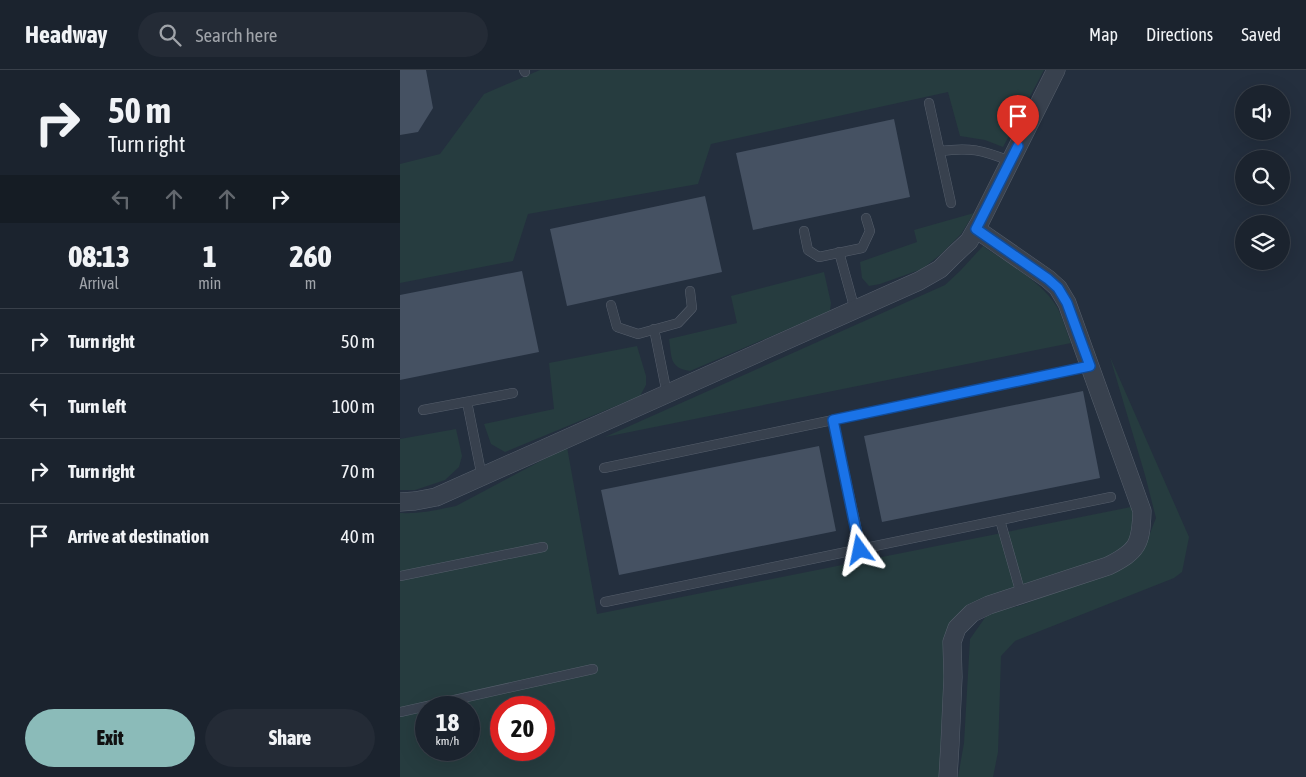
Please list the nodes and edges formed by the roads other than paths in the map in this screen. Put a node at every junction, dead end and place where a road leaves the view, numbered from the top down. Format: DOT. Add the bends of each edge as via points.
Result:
graph roads {
  1 [pos="1056,70"];
  2 [pos="929,104"];
  3 [pos="940,151"];
  4 [pos="1010,162"];
  5 [pos="952,203"];
  6 [pos="866,218"];
  7 [pos="976,229"];
  8 [pos="804,231"];
  9 [pos="839,252"];
  10 [pos="690,291"];
  11 [pos="611,305"];
  12 [pos="855,310"];
  13 [pos="654,329"];
  14 [pos="1090,366"];
  15 [pos="513,393"];
  16 [pos="667,394"];
  17 [pos="467,402"];
  18 [pos="423,410"];
  19 [pos="833,420"];
  20 [pos="604,468"];
  21 [pos="482,477"];
  22 [pos="1111,498"];
  23 [pos="400,502"];
  24 [pos="1000,520"];
  25 [pos="544,546"];
  26 [pos="860,550"];
  27 [pos="400,576"];
  28 [pos="1021,594"];
  29 [pos="604,602"];
  30 [pos="592,669"];
  31 [pos="400,712"];
  32 [pos="948,777"];
  1 -- 4 [label="street"];
  2 -- 3 [label="lane"];
  3 -- 4 [label="lane" via="977,150"];
  3 -- 5 [label="lane"];
  4 -- 7 [label="street"];
  6 -- 9 [label="lane" via="870,231 862,248"];
  7 -- 12 [label="street" via="969,241 940,269"];
  7 -- 14 [label="street" via="1058,288 1067,303"];
  8 -- 9 [label="lane" via="808,250 819,257"];
  9 -- 12 [label="lane"];
  10 -- 13 [label="lane" via="692,308 678,323"];
  11 -- 13 [label="lane" via="617,327 638,334"];
  12 -- 16 [label="street"];
  13 -- 16 [label="lane"];
  14 -- 19 [label="lane"];
  14 -- 28 [label="street" via="1142,511 1142,531 1136,547 1108,566"];
  15 -- 17 [label="lane"];
  16 -- 21 [label="street"];
  17 -- 18 [label="lane"];
  17 -- 21 [label="lane"];
  19 -- 20 [label="lane"];
  19 -- 26 [label="lane"];
  21 -- 23 [label="street" via="436,497"];
  22 -- 24 [label="lane"];
  24 -- 26 [label="lane"];
  24 -- 28 [label="lane"];
  25 -- 27 [label="lane"];
  26 -- 29 [label="lane"];
  28 -- 32 [label="street" via="972,613 957,628 952,642"];
  30 -- 31 [label="lane"];
}
